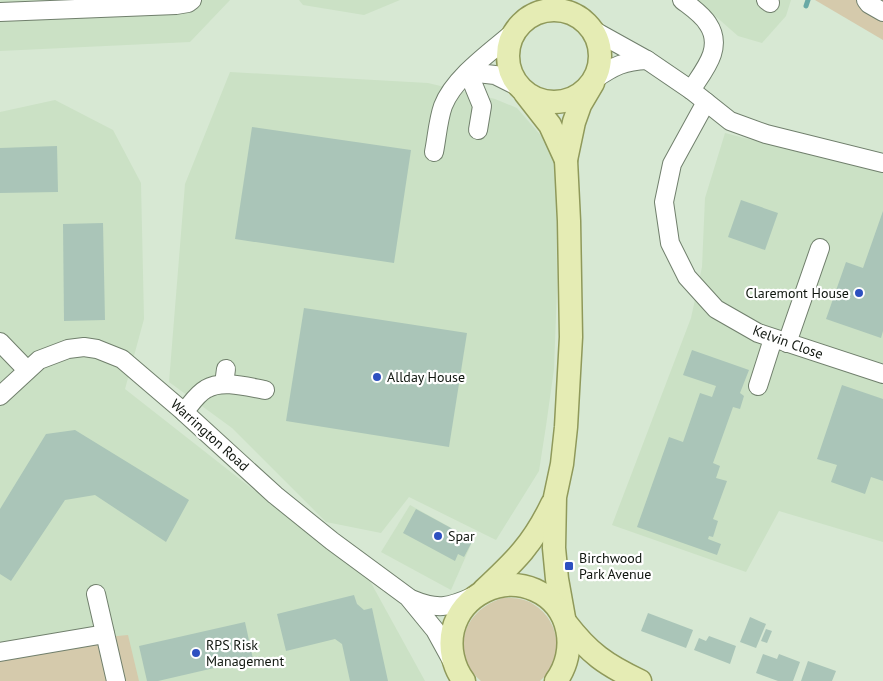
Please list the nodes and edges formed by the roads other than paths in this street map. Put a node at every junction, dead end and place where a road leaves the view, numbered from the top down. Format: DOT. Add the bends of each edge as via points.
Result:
graph roads {
  1 [pos="192,0"];
  2 [pos="530,0"];
  3 [pos="567,0"];
  4 [pos="682,0"];
  5 [pos="866,0"];
  6 [pos="0,12"];
  7 [pos="883,12"];
  8 [pos="588,25"];
  9 [pos="518,27"];
  10 [pos="647,60"];
  11 [pos="468,72"];
  12 [pos="594,81"];
  13 [pos="521,89"];
  14 [pos="690,90"];
  15 [pos="706,102"];
  16 [pos="478,130"];
  17 [pos="434,152"];
  18 [pos="566,160"];
  19 [pos="883,163"];
  20 [pos="820,248"];
  21 [pos="780,341"];
  22 [pos="0,342"];
  23 [pos="27,370"];
  24 [pos="883,374"];
  25 [pos="758,386"];
  26 [pos="265,390"];
  27 [pos="0,396"];
  28 [pos="184,412"];
  29 [pos="555,496"];
  30 [pos="480,593"];
  31 [pos="96,594"];
  32 [pos="408,598"];
  33 [pos="565,620"];
  34 [pos="105,634"];
  35 [pos="0,652"];
  36 [pos="461,677"];
  37 [pos="116,681"];
  38 [pos="556,681"];
  39 [pos="640,681"];
  1 -- 6 [label="street" via="176,5"];
  2 -- 9 [label="main road"];
  3 -- 8 [label="main road"];
  4 -- 14 [label="street" via="708,24 714,41 711,59"];
  5 -- 7 [label="street"];
  8 -- 9 [label="main road" via="572,13 545,10 532,15"];
  8 -- 10 [label="street"];
  8 -- 12 [label="main road" via="598,41 601,54"];
  9 -- 11 [label="street"];
  9 -- 13 [label="main road" via="509,44 508,60 511,74"];
  10 -- 12 [label="street" via="615,66"];
  10 -- 14 [label="street"];
  11 -- 13 [label="street" via="495,75"];
  11 -- 16 [label="street" via="482,106"];
  11 -- 17 [label="street" via="452,90 443,107"];
  12 -- 13 [label="main road" via="582,94 552,103 536,99"];
  12 -- 18 [label="main road" via="580,105"];
  13 -- 18 [label="main road" via="550,125"];
  14 -- 15 [label="street"];
  15 -- 19 [label="street" via="730,120 766,134"];
  15 -- 21 [label="street, Kelvin Close" via="672,164 664,202 670,243 687,277 716,309 758,333"];
  18 -- 29 [label="main road" via="571,337 566,428"];
  20 -- 21 [label="street"];
  21 -- 24 [label="street, Kelvin Close"];
  21 -- 25 [label="street"];
  22 -- 23 [label="street"];
  23 -- 27 [label="street, Warrington Road"];
  23 -- 28 [label="street, Warrington Road" via="39,360 61,351 84,347 98,349 122,359"];
  26 -- 28 [label="street" via="225,377 205,389"];
  28 -- 32 [label="street, Warrington Road" via="275,495"];
  29 -- 30 [label="main road" via="530,544"];
  29 -- 33 [label="main road" via="554,548"];
  30 -- 32 [label="street, Warrington Road" via="439,608"];
  30 -- 33 [label="main road" via="496,586 516,585 536,590 552,602"];
  30 -- 36 [label="main road" via="462,610 455,622 452,651"];
  31 -- 34 [label="street"];
  32 -- 36 [label="street, Warrington Road" via="434,630"];
  33 -- 38 [label="main road" via="569,655"];
  33 -- 39 [label="main road" via="592,654"];
  34 -- 35 [label="street"];
  34 -- 37 [label="street"];
}
